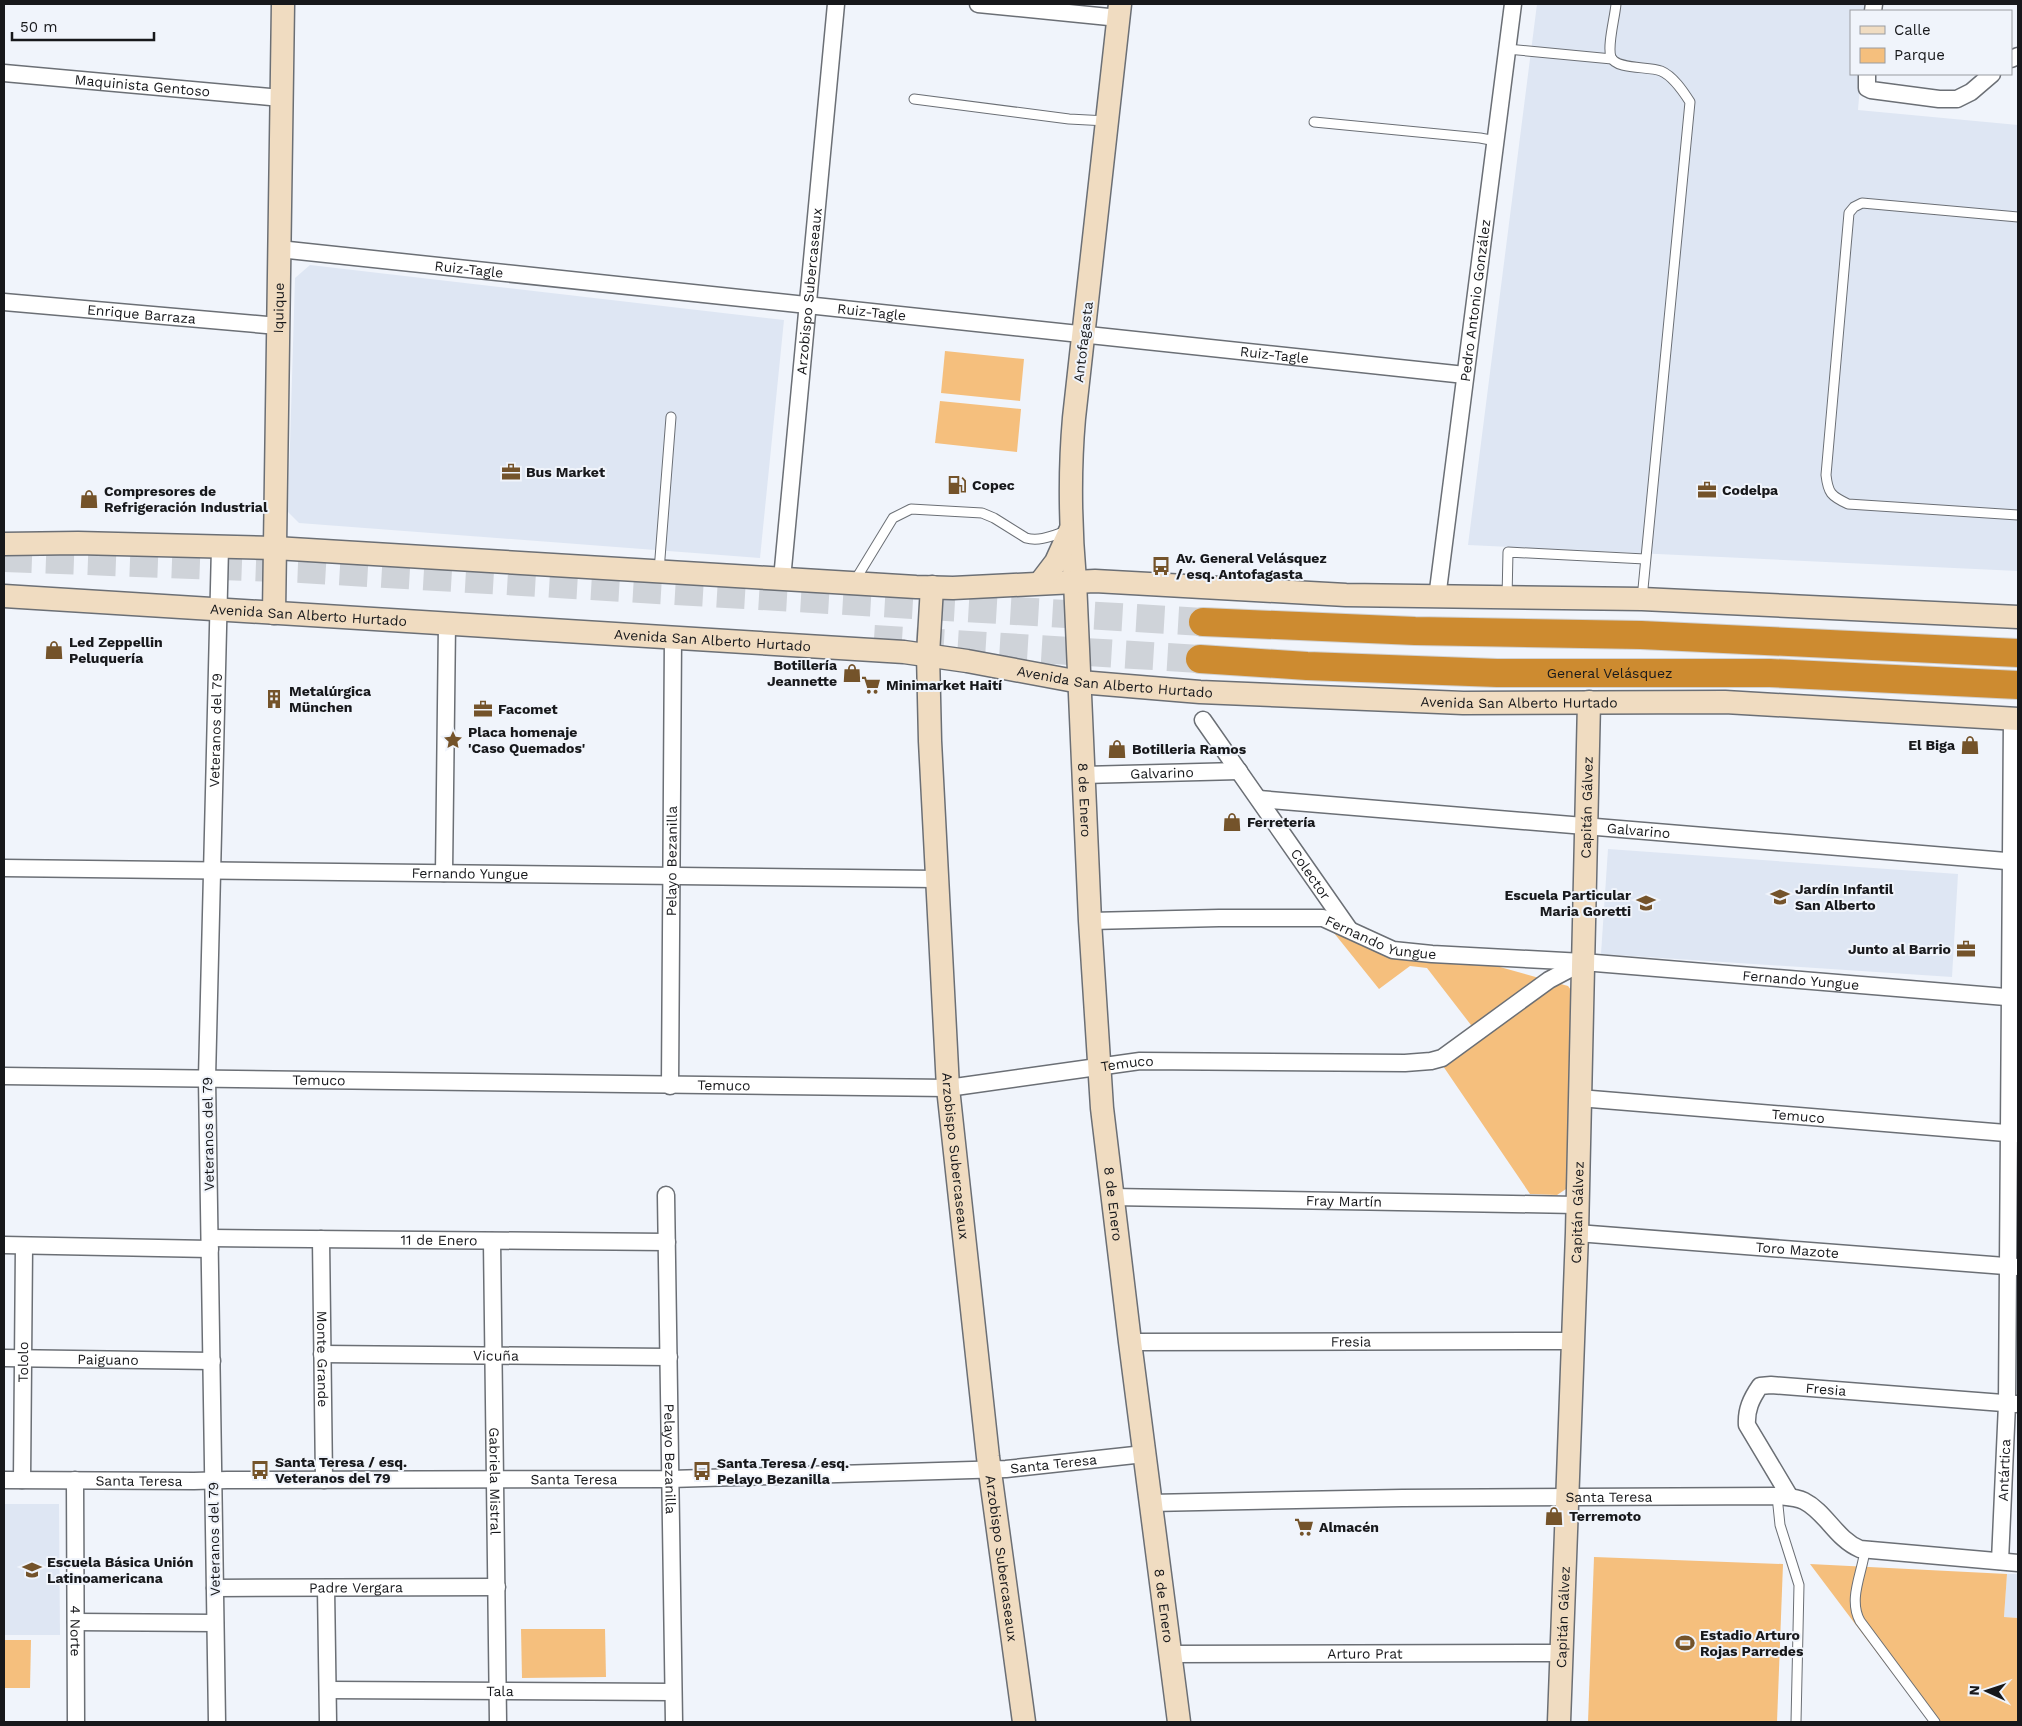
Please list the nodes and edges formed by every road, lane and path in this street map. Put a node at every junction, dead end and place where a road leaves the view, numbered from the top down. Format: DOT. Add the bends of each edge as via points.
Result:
graph roads {
  1 [pos="283,4"];
  2 [pos="836,4"];
  3 [pos="978,4"];
  4 [pos="1513,4"];
  5 [pos="1616,4"];
  6 [pos="1119,11"];
  7 [pos="1507,48"];
  8 [pos="1612,59"];
  9 [pos="4,73"];
  10 [pos="1991,75"];
  11 [pos="1867,79"];
  12 [pos="281,98"];
  13 [pos="914,99"];
  14 [pos="1108,121"];
  15 [pos="1314,122"];
  16 [pos="1496,142"];
  17 [pos="2018,217"];
  18 [pos="279,249"];
  19 [pos="4,302"];
  20 [pos="808,305"];
  21 [pos="278,326"];
  22 [pos="1084,334"];
  23 [pos="1465,375"];
  24 [pos="671,417"];
  25 [pos="2018,515"];
  26 [pos="1070,530"];
  27 [pos="4,544"];
  28 [pos="220,547"];
  29 [pos="275,548"];
  30 [pos="1645,559"];
  31 [pos="659,572"];
  32 [pos="782,579"];
  33 [pos="1075,581"];
  34 [pos="853,583"];
  35 [pos="1040,583"];
  36 [pos="932,587"];
  37 [pos="4,596"];
  38 [pos="1437,598"];
  39 [pos="1507,598"];
  40 [pos="1642,599"];
  41 [pos="218,610"];
  42 [pos="274,613"];
  43 [pos="2018,618"];
  44 [pos="1203,622"];
  45 [pos="447,623"];
  46 [pos="673,637"];
  47 [pos="2018,653"];
  48 [pos="928,654"];
  49 [pos="1200,660"];
  50 [pos="1080,682"];
  51 [pos="2018,685"];
  52 [pos="1589,702"];
  53 [pos="2015,719"];
  54 [pos="1203,720"];
  55 [pos="1239,771"];
  56 [pos="1083,774"];
  57 [pos="1258,799"];
  58 [pos="1586,827"];
  59 [pos="2014,861"];
  60 [pos="4,868"];
  61 [pos="212,870"];
  62 [pos="444,873"];
  63 [pos="672,876"];
  64 [pos="936,879"];
  65 [pos="1090,921"];
  66 [pos="1349,929"];
  67 [pos="1583,962"];
  68 [pos="2014,997"];
  69 [pos="1099,1067"];
  70 [pos="4,1076"];
  71 [pos="207,1078"];
  72 [pos="670,1086"];
  73 [pos="948,1088"];
  74 [pos="1579,1098"];
  75 [pos="2014,1133"];
  76 [pos="666,1195"];
  77 [pos="1112,1197"];
  78 [pos="1576,1205"];
  79 [pos="1577,1233"];
  80 [pos="321,1239"];
  81 [pos="492,1240"];
  82 [pos="667,1242"];
  83 [pos="210,1243"];
  84 [pos="4,1246"];
  85 [pos="24,1246"];
  86 [pos="2013,1267"];
  87 [pos="1572,1341"];
  88 [pos="1130,1342"];
  89 [pos="322,1354"];
  90 [pos="494,1356"];
  91 [pos="669,1357"];
  92 [pos="4,1358"];
  93 [pos="23,1358"];
  94 [pos="212,1362"];
  95 [pos="2013,1404"];
  96 [pos="1144,1454"];
  97 [pos="989,1470"];
  98 [pos="496,1479"];
  99 [pos="670,1479"];
  100 [pos="4,1480"];
  101 [pos="22,1480"];
  102 [pos="74,1480"];
  103 [pos="324,1480"];
  104 [pos="214,1481"];
  105 [pos="1567,1497"];
  106 [pos="1783,1497"];
  107 [pos="1150,1503"];
  108 [pos="1865,1550"];
  109 [pos="2000,1562"];
  110 [pos="2018,1563"];
  111 [pos="496,1587"];
  112 [pos="215,1588"];
  113 [pos="326,1588"];
  114 [pos="76,1622"];
  115 [pos="216,1623"];
  116 [pos="1561,1652"];
  117 [pos="1169,1654"];
  118 [pos="328,1690"];
  119 [pos="498,1691"];
  120 [pos="673,1692"];
  121 [pos="76,1722"];
  122 [pos="217,1722"];
  123 [pos="328,1722"];
  124 [pos="498,1722"];
  125 [pos="674,1722"];
  126 [pos="1024,1722"];
  127 [pos="1179,1722"];
  128 [pos="1559,1722"];
  129 [pos="1796,1722"];
  130 [pos="1935,1722"];
  1 -- 12 [label="main road, Iquique"];
  2 -- 20 [label="street, Arzobispo Subercaseaux"];
  3 -- 6 [label="street"];
  4 -- 7 [label="street, Pedro Antonio González"];
  5 -- 8 [label="lane" via="1610,51"];
  6 -- 14 [label="main road, Antofagasta"];
  7 -- 8 [label="lane"];
  7 -- 16 [label="street, Pedro Antonio González"];
  8 -- 30 [label="lane" via="1618,64 1662,71 1680,86 1690,102"];
  9 -- 12 [label="street, Maquinista Gentoso"];
  10 -- 11 [label="street" via="1964,96 1948,100 1872,90 1868,88"];
  12 -- 18 [label="main road, Iquique"];
  13 -- 14 [label="lane"];
  14 -- 22 [label="main road, Antofagasta"];
  15 -- 16 [label="lane"];
  16 -- 23 [label="street, Pedro Antonio González"];
  17 -- 25 [label="lane" via="1862,203 1849,213 1826,474 1828,489 1848,504"];
  18 -- 20 [label="street, Ruiz-Tagle"];
  18 -- 21 [label="main road, Iquique"];
  19 -- 21 [label="street, Enrique Barraza"];
  20 -- 22 [label="street, Ruiz-Tagle"];
  20 -- 32 [label="street, Arzobispo Subercaseaux"];
  21 -- 29 [label="main road, Iquique"];
  22 -- 23 [label="street, Ruiz-Tagle"];
  22 -- 26 [label="main road, Antofagasta" via="1072,449"];
  23 -- 38 [label="street, Pedro Antonio González"];
  24 -- 31 [label="lane"];
  26 -- 33 [label="main road, Antofagasta"];
  26 -- 34 [label="lane" via="1032,540 982,513 911,510 893,518"];
  26 -- 35 [label="main road" via="1056,562"];
  27 -- 28 [label="main road" via="78,542"];
  28 -- 29 [label="main road"];
  28 -- 41 [label="street, Veteranos del 79"];
  29 -- 31 [label="main road"];
  29 -- 42 [label="main road, Iquique"];
  30 -- 39 [label="lane" via="1508,552"];
  30 -- 40 [label="lane"];
  31 -- 32 [label="main road"];
  32 -- 34 [label="main road"];
  33 -- 35 [label="main road"];
  33 -- 38 [label="main road"];
  33 -- 50 [label="main road, Antofagasta"];
  34 -- 36 [label="main road"];
  35 -- 36 [label="main road"];
  36 -- 48 [label="main road, Arzobispo Subercaseaux"];
  37 -- 41 [label="main road, Avenida San Alberto Hurtado"];
  38 -- 39 [label="main road"];
  39 -- 40 [label="main road"];
  40 -- 43 [label="main road"];
  41 -- 42 [label="main road, Avenida San Alberto Hurtado"];
  41 -- 61 [label="street, Veteranos del 79"];
  42 -- 45 [label="main road, Avenida San Alberto Hurtado"];
  44 -- 47 [label="highway" via="1414,631 1641,635"];
  45 -- 46 [label="main road, Avenida San Alberto Hurtado"];
  45 -- 62 [label="street"];
  46 -- 48 [label="main road, Avenida San Alberto Hurtado"];
  46 -- 63 [label="street, Pelayo Bezanilla"];
  48 -- 50 [label="main road, Avenida San Alberto Hurtado"];
  48 -- 64 [label="main road, Arzobispo Subercaseaux"];
  49 -- 51 [label="highway, General Velásquez" via="1497,673 1770,673"];
  50 -- 52 [label="main road, Avenida San Alberto Hurtado" via="1200,692 1396,701"];
  50 -- 56 [label="main road, 8 de Enero"];
  52 -- 53 [label="main road, Avenida San Alberto Hurtado" via="1725,702"];
  52 -- 58 [label="main road, Capitán Gálvez"];
  53 -- 59 [label="street, Antártica"];
  54 -- 55 [label="street, Colector"];
  55 -- 56 [label="street, Galvarino"];
  55 -- 57 [label="street, Colector"];
  56 -- 65 [label="main road, 8 de Enero"];
  57 -- 58 [label="street, Galvarino"];
  57 -- 66 [label="street, Colector"];
  58 -- 59 [label="street, Galvarino"];
  58 -- 67 [label="main road, Capitán Gálvez"];
  59 -- 68 [label="street, Antártica"];
  60 -- 61 [label="street, Fernando Yungue"];
  61 -- 62 [label="street, Fernando Yungue"];
  61 -- 71 [label="street, Veteranos del 79"];
  62 -- 63 [label="street, Fernando Yungue"];
  63 -- 64 [label="street, Fernando Yungue"];
  63 -- 72 [label="street, Pelayo Bezanilla"];
  64 -- 73 [label="main road, Arzobispo Subercaseaux"];
  65 -- 66 [label="street, Fernando Yungue" via="1323,918"];
  65 -- 69 [label="main road, 8 de Enero"];
  66 -- 67 [label="street, Fernando Yungue" via="1393,950"];
  67 -- 68 [label="street, Fernando Yungue"];
  67 -- 69 [label="street, Temuco" via="1548,980 1442,1058 1431,1061 1140,1061"];
  67 -- 74 [label="main road, Capitán Gálvez"];
  68 -- 75 [label="street, Antártica"];
  69 -- 73 [label="street, Temuco"];
  69 -- 77 [label="main road, 8 de Enero"];
  70 -- 71 [label="street, Temuco"];
  71 -- 72 [label="street, Temuco"];
  71 -- 83 [label="street, Veteranos del 79"];
  72 -- 73 [label="street, Temuco"];
  73 -- 97 [label="main road, Arzobispo Subercaseaux"];
  74 -- 75 [label="street, Temuco"];
  74 -- 78 [label="main road, Capitán Gálvez"];
  75 -- 86 [label="street, Antártica"];
  76 -- 82 [label="street, Pelayo Bezanilla"];
  77 -- 78 [label="street, Fray Martín"];
  77 -- 88 [label="main road, 8 de Enero"];
  78 -- 79 [label="main road, Capitán Gálvez"];
  79 -- 86 [label="street, Toro Mazote"];
  79 -- 87 [label="main road, Capitán Gálvez"];
  80 -- 81 [label="street, 11 de Enero"];
  80 -- 83 [label="street, 11 de Enero"];
  80 -- 89 [label="street, Monte Grande"];
  81 -- 82 [label="street, 11 de Enero"];
  81 -- 90 [label="street, Gabriela Mistral"];
  82 -- 91 [label="street, Pelayo Bezanilla"];
  83 -- 85 [label="street, 11 de Enero"];
  83 -- 94 [label="street, Veteranos del 79"];
  84 -- 85 [label="street, 11 de Enero"];
  85 -- 93 [label="street, Tololo"];
  86 -- 95 [label="street, Antártica"];
  87 -- 88 [label="street, Fresia"];
  87 -- 105 [label="main road, Capitán Gálvez"];
  88 -- 96 [label="main road, 8 de Enero"];
  89 -- 90 [label="street, Vicuña"];
  89 -- 103 [label="street, Monte Grande"];
  90 -- 91 [label="street, Vicuña"];
  90 -- 98 [label="street, Gabriela Mistral"];
  91 -- 99 [label="street, Pelayo Bezanilla"];
  92 -- 93 [label="street, Paiguano"];
  93 -- 94 [label="street, Paiguano"];
  93 -- 101 [label="street, Tololo"];
  94 -- 104 [label="street, Veteranos del 79"];
  95 -- 106 [label="street, Fresia" via="1770,1384 1760,1386 1746,1414 1747,1425"];
  95 -- 109 [label="street, Antártica"];
  96 -- 97 [label="street, Santa Teresa"];
  96 -- 107 [label="main road, 8 de Enero"];
  97 -- 99 [label="street, Santa Teresa"];
  97 -- 126 [label="main road, Arzobispo Subercaseaux"];
  98 -- 99 [label="street, Santa Teresa"];
  98 -- 103 [label="street, Santa Teresa"];
  98 -- 111 [label="street, Gabriela Mistral"];
  99 -- 120 [label="street, Pelayo Bezanilla"];
  100 -- 101 [label="street, Santa Teresa"];
  101 -- 102 [label="street, Santa Teresa"];
  102 -- 104 [label="street, Santa Teresa"];
  102 -- 114 [label="street, 4 Norte"];
  103 -- 104 [label="street, Santa Teresa"];
  104 -- 112 [label="street, Veteranos del 79"];
  105 -- 106 [label="street, Santa Teresa"];
  105 -- 107 [label="street, Santa Teresa"];
  105 -- 116 [label="main road, Capitán Gálvez"];
  106 -- 108 [label="street, Santa Teresa" via="1803,1500 1849,1545"];
  106 -- 129 [label="lane" via="1780,1525 1799,1585"];
  107 -- 117 [label="main road, 8 de Enero"];
  108 -- 109 [label="street, Santa Teresa"];
  108 -- 130 [label="lane" via="1854,1600 1855,1612"];
  109 -- 110 [label="street, Santa Teresa"];
  111 -- 113 [label="street, Padre Vergara"];
  111 -- 119 [label="street, Gabriela Mistral"];
  112 -- 113 [label="street, Padre Vergara"];
  112 -- 115 [label="street, Veteranos del 79"];
  113 -- 118 [label="street"];
  114 -- 115 [label="street"];
  114 -- 121 [label="street, 4 Norte"];
  115 -- 122 [label="street, Veteranos del 79"];
  116 -- 117 [label="street, Arturo Prat"];
  116 -- 128 [label="main road, Capitán Gálvez"];
  117 -- 127 [label="main road, 8 de Enero"];
  118 -- 119 [label="street, Tala"];
  118 -- 123 [label="street"];
  119 -- 120 [label="street, Tala"];
  119 -- 124 [label="street, Gabriela Mistral"];
  120 -- 125 [label="street, Pelayo Bezanilla"];
}
